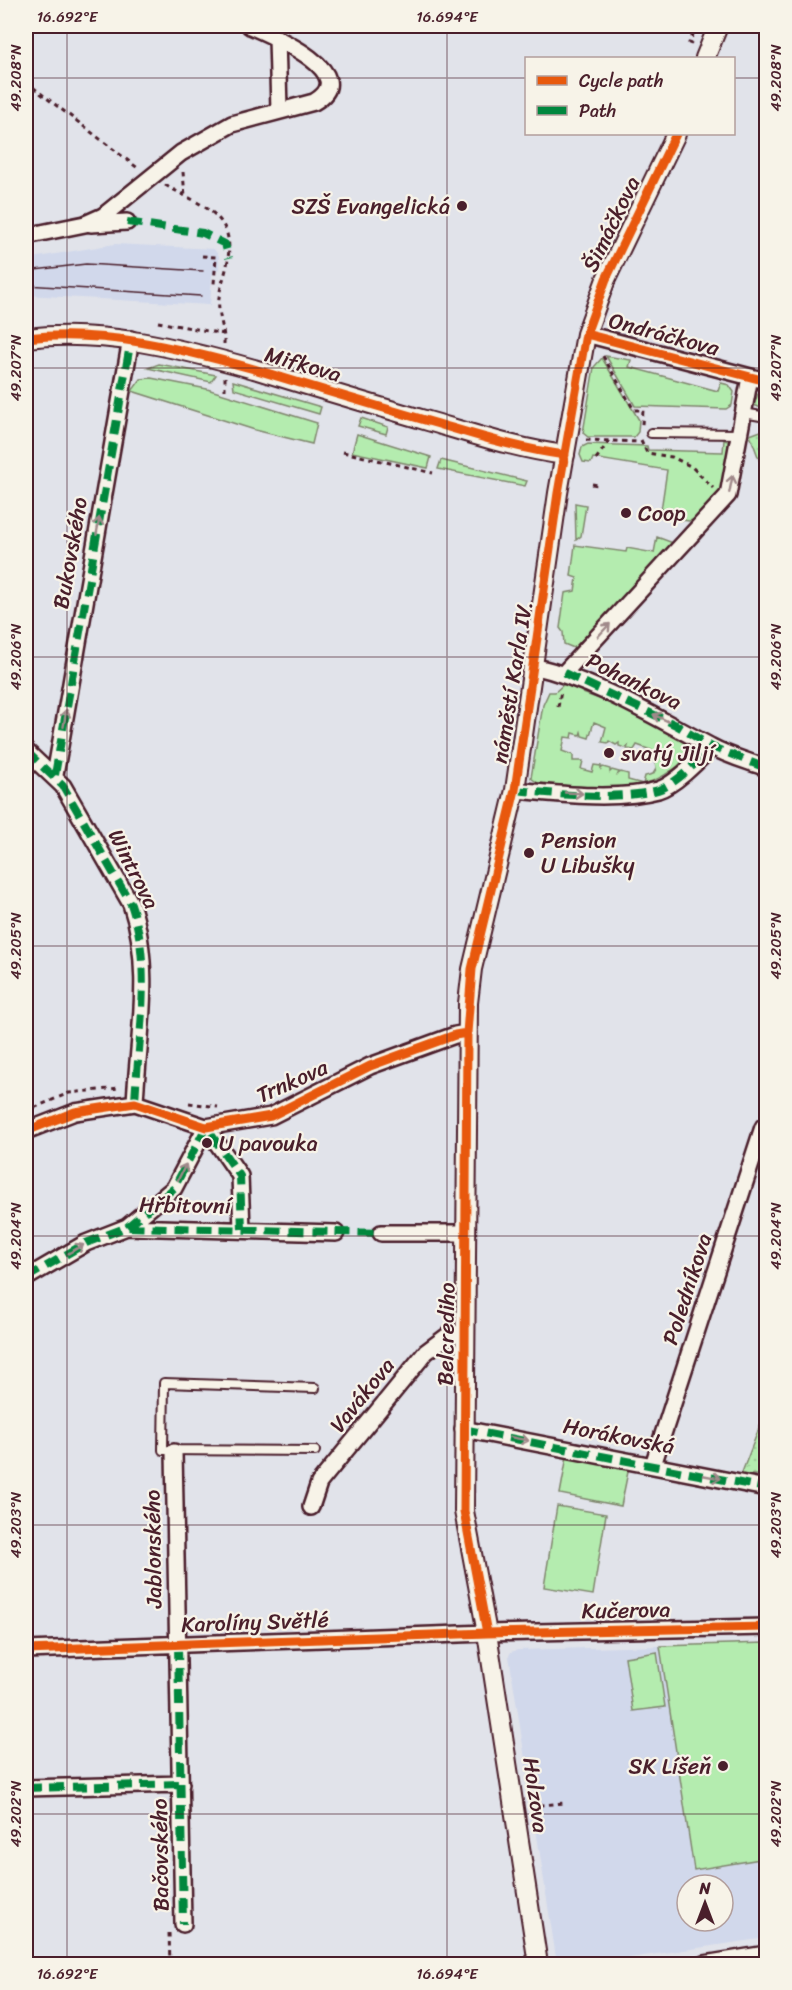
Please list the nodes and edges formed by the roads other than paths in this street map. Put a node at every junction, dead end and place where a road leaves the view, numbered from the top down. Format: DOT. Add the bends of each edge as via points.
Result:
graph roads {
  1 [pos="250,26"];
  2 [pos="718,26"];
  3 [pos="277,38"];
  4 [pos="705,57"];
  5 [pos="279,110"];
  6 [pos="676,135"];
  7 [pos="127,222"];
  8 [pos="85,224"];
  9 [pos="26,236"];
  10 [pos="586,334"];
  11 [pos="26,338"];
  12 [pos="130,339"];
  13 [pos="750,377"];
  14 [pos="766,381"];
  15 [pos="744,413"];
  16 [pos="766,417"];
  17 [pos="651,433"];
  18 [pos="739,439"];
  19 [pos="565,455"];
  20 [pos="533,666"];
  21 [pos="563,677"];
  22 [pos="712,747"];
  23 [pos="26,751"];
  24 [pos="766,768"];
  25 [pos="55,776"];
  26 [pos="515,790"];
  27 [pos="467,1033"];
  28 [pos="135,1097"];
  29 [pos="206,1127"];
  30 [pos="763,1127"];
  31 [pos="26,1131"];
  32 [pos="127,1227"];
  33 [pos="242,1228"];
  34 [pos="336,1233"];
  35 [pos="381,1233"];
  36 [pos="466,1233"];
  37 [pos="26,1278"];
  38 [pos="466,1334"];
  39 [pos="315,1388"];
  40 [pos="463,1429"];
  41 [pos="315,1451"];
  42 [pos="174,1452"];
  43 [pos="653,1465"];
  44 [pos="766,1488"];
  45 [pos="311,1507"];
  46 [pos="766,1627"];
  47 [pos="487,1633"];
  48 [pos="178,1645"];
  49 [pos="26,1650"];
  50 [pos="181,1784"];
  51 [pos="26,1788"];
  52 [pos="176,1924"];
  53 [pos="766,1954"];
  54 [pos="538,1965"];
  55 [pos="704,1965"];
  1 -- 3 [label="street"];
  2 -- 4 [label="street"];
  3 -- 5 [label="street"];
  3 -- 5 [label="street" via="319,64 329,83 323,97 314,102"];
  5 -- 8 [label="street" via="232,124 181,153 103,216"];
  6 -- 10 [label="street, Šimáčkova" via="606,279"];
  7 -- 8 [label="street"];
  8 -- 9 [label="street"];
  10 -- 13 [label="street, Ondráčkova"];
  10 -- 19 [label="street, náměstí Karla IV."];
  11 -- 12 [label="street, Mifkova" via="81,335"];
  12 -- 19 [label="street, Mifkova" via="224,361 491,439"];
  25 -- 12 [label="street, Bukovského, one-way"];
  13 -- 14 [label="street, Ondráčkova"];
  13 -- 15 [label="street"];
  15 -- 16 [label="lane"];
  15 -- 18 [label="street"];
  17 -- 18 [label="lane"];
  21 -- 18 [label="street, one-way" via="728,495"];
  19 -- 20 [label="street, náměstí Karla IV."];
  20 -- 21 [label="street, Pohankova"];
  20 -- 26 [label="street, náměstí Karla IV."];
  22 -- 21 [label="street, Pohankova, one-way" via="676,725"];
  22 -- 24 [label="street, Pohankova"];
  26 -- 22 [label="street, one-way" via="611,795 659,790 695,765"];
  23 -- 25 [label="street, Wintrova"];
  25 -- 28 [label="street, Wintrova" via="131,904 138,927 143,961"];
  26 -- 27 [label="street, náměstí Karla IV." via="472,969"];
  27 -- 29 [label="street, Trnkova" via="370,1066 271,1116"];
  27 -- 36 [label="street, Belcrediho"];
  28 -- 29 [label="street, Trnkova"];
  28 -- 31 [label="street, Trnkova" via="75,1112"];
  32 -- 29 [label="street, Hřbitovní, one-way" via="174,1188"];
  29 -- 33 [label="street, Hřbitovní" via="240,1176"];
  30 -- 43 [label="street, Poledníkova"];
  32 -- 33 [label="street, Hřbitovní"];
  37 -- 32 [label="street, Hřbitovní, one-way" via="86,1243"];
  33 -- 34 [label="street, Hřbitovní"];
  35 -- 36 [label="street"];
  36 -- 38 [label="street, Belcrediho"];
  38 -- 40 [label="street, Belcrediho"];
  38 -- 45 [label="street, Vavákova" via="450,1334 426,1352 319,1483"];
  39 -- 42 [label="lane" via="164,1383 163,1450"];
  40 -- 43 [label="street, Horákovská, one-way"];
  40 -- 47 [label="street, Belcrediho" via="464,1511"];
  41 -- 42 [label="lane"];
  42 -- 48 [label="street, Jablonského"];
  43 -- 44 [label="street, Horákovská, one-way"];
  46 -- 47 [label="street, Kučerova"];
  47 -- 48 [label="street, Karolíny Světlé"];
  47 -- 54 [label="street, Holzova"];
  48 -- 49 [label="street, Karolíny Světlé"];
  48 -- 50 [label="street, Bačovského"];
  50 -- 51 [label="street, Bačovského"];
  50 -- 52 [label="street, Bačovského"];
  53 -- 55 [label="street"];
}
